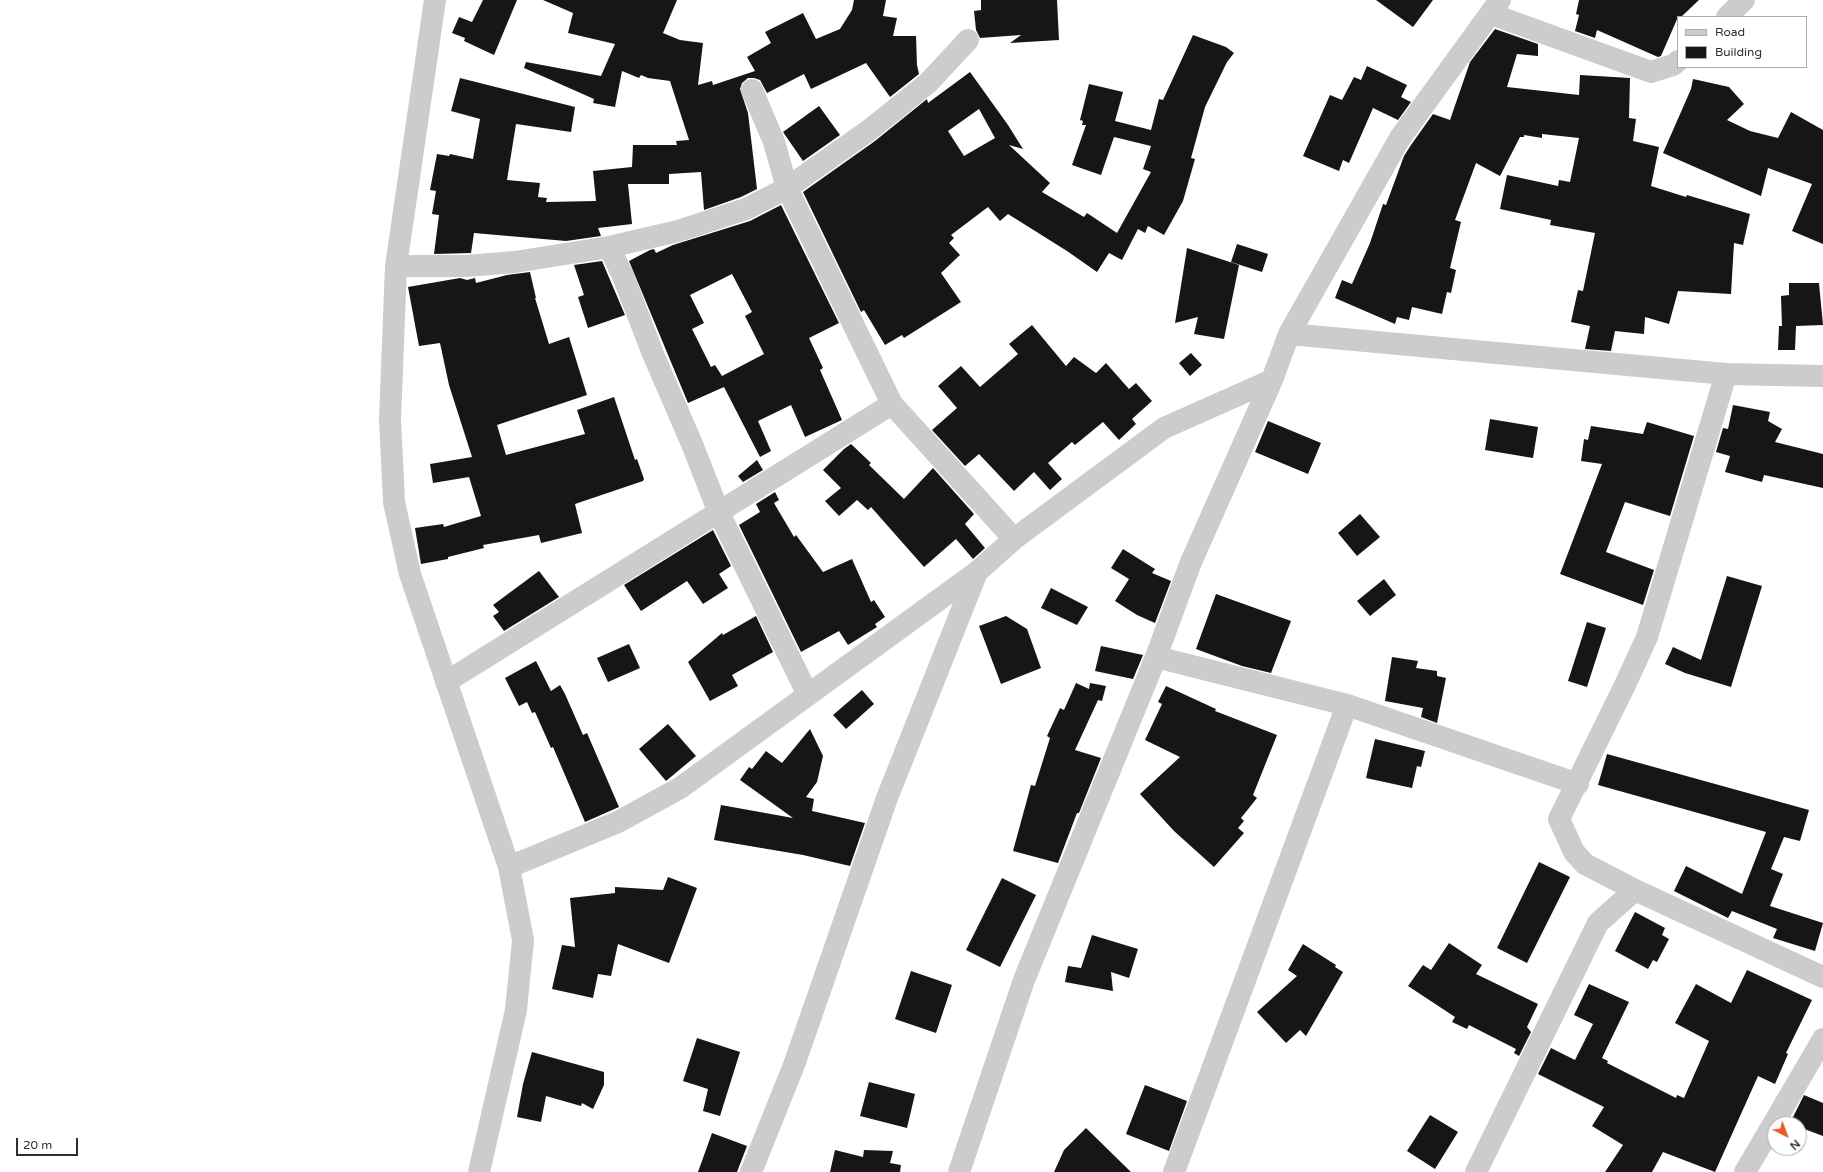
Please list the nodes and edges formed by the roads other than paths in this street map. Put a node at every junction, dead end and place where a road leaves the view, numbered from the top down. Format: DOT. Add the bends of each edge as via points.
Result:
graph roads {
  1 [pos="435,0"];
  2 [pos="1744,0"];
  3 [pos="1496,7"];
  4 [pos="1728,16"];
  5 [pos="968,40"];
  6 [pos="1677,62"];
  7 [pos="752,90"];
  8 [pos="787,188"];
  9 [pos="609,247"];
  10 [pos="396,266"];
  11 [pos="1289,334"];
  12 [pos="1726,374"];
  13 [pos="1823,376"];
  14 [pos="1272,380"];
  15 [pos="892,404"];
  16 [pos="719,513"];
  17 [pos="1014,539"];
  18 [pos="977,572"];
  19 [pos="1156,657"];
  20 [pos="446,682"];
  21 [pos="808,695"];
  22 [pos="1347,705"];
  23 [pos="1578,784"];
  24 [pos="509,868"];
  25 [pos="1635,890"];
  26 [pos="1823,977"];
  27 [pos="1823,1038"];
  28 [pos="479,1172"];
  29 [pos="751,1172"];
  30 [pos="959,1172"];
  31 [pos="1174,1172"];
  32 [pos="1476,1172"];
  33 [pos="1745,1172"];
  1 -- 10 [label="street"];
  2 -- 4 [label="street"];
  3 -- 6 [label="street" via="1651,72"];
  3 -- 11 [label="street" via="1400,138"];
  5 -- 8 [label="street" via="928,83 868,131"];
  7 -- 8 [label="street" via="774,142"];
  8 -- 9 [label="street" via="746,209 678,231"];
  8 -- 15 [label="street"];
  9 -- 10 [label="street" via="515,262 466,266"];
  9 -- 16 [label="street"];
  10 -- 20 [label="street" via="390,420 394,502 410,574"];
  11 -- 12 [label="street"];
  11 -- 14 [label="street"];
  12 -- 13 [label="street"];
  12 -- 23 [label="street" via="1647,637"];
  14 -- 17 [label="street" via="1164,428"];
  14 -- 19 [label="street" via="1191,562"];
  15 -- 16 [label="street"];
  15 -- 17 [label="street"];
  16 -- 20 [label="street"];
  16 -- 21 [label="street"];
  17 -- 18 [label="street"];
  18 -- 21 [label="street"];
  18 -- 29 [label="street" via="887,798 794,1065"];
  19 -- 22 [label="street"];
  19 -- 30 [label="street" via="1024,980"];
  20 -- 24 [label="street"];
  21 -- 24 [label="street" via="680,788 618,822"];
  22 -- 23 [label="street"];
  22 -- 31 [label="street"];
  23 -- 25 [label="street" via="1559,819 1574,852 1585,864"];
  24 -- 28 [label="street" via="524,940 516,1010"];
  25 -- 26 [label="street"];
  25 -- 32 [label="street" via="1598,923"];
  27 -- 33 [label="street"];
}
